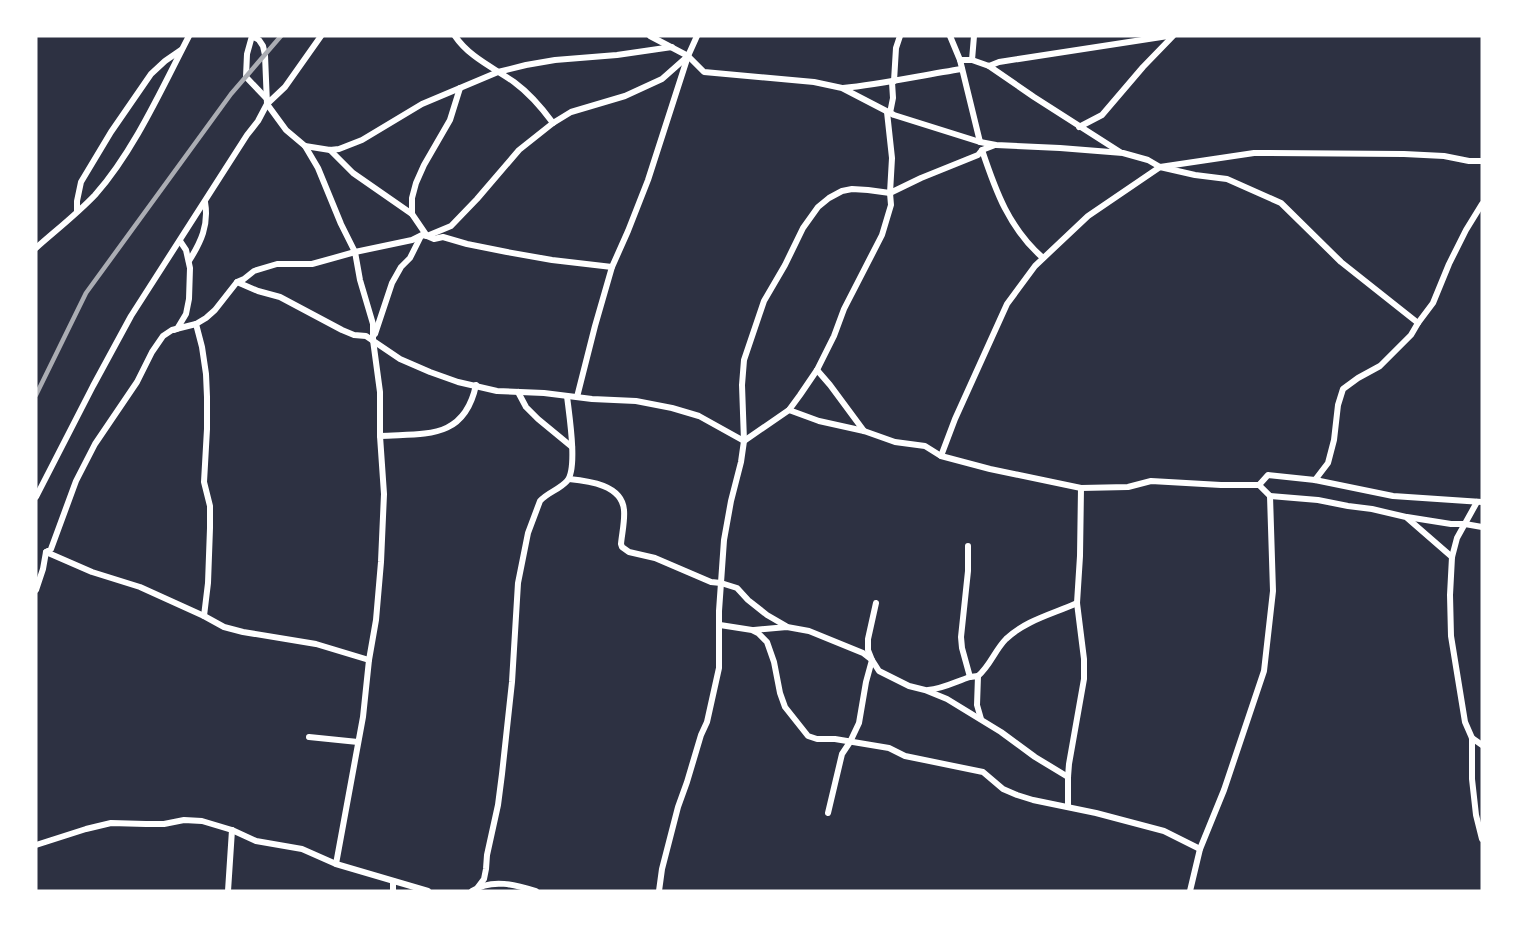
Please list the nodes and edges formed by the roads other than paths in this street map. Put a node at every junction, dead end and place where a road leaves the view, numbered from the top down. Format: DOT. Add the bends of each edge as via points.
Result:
graph roads {
  1 [pos="189,36"];
  2 [pos="252,36"];
  3 [pos="321,36"];
  4 [pos="455,36"];
  5 [pos="650,36"];
  6 [pos="697,36"];
  7 [pos="900,36"];
  8 [pos="950,36"];
  9 [pos="974,36"];
  10 [pos="1168,36"];
  11 [pos="1173,36"];
  12 [pos="672,47"];
  13 [pos="183,48"];
  14 [pos="688,56"];
  15 [pos="960,60"];
  16 [pos="972,60"];
  17 [pos="989,66"];
  18 [pos="962,69"];
  19 [pos="498,72"];
  20 [pos="893,82"];
  21 [pos="460,88"];
  22 [pos="842,88"];
  23 [pos="267,102"];
  24 [pos="889,112"];
  25 [pos="553,123"];
  26 [pos="1079,127"];
  27 [pos="980,142"];
  28 [pos="996,145"];
  29 [pos="305,146"];
  30 [pos="330,150"];
  31 [pos="982,150"];
  32 [pos="1123,153"];
  33 [pos="1482,161"];
  34 [pos="1160,167"];
  35 [pos="890,193"];
  36 [pos="205,202"];
  37 [pos="1482,204"];
  38 [pos="77,211"];
  39 [pos="412,214"];
  40 [pos="425,235"];
  41 [pos="180,240"];
  42 [pos="36,248"];
  43 [pos="355,252"];
  44 [pos="1043,258"];
  45 [pos="189,262"];
  46 [pos="612,267"];
  47 [pos="237,282"];
  48 [pos="1418,323"];
  49 [pos="196,324"];
  50 [pos="174,330"];
  51 [pos="373,340"];
  52 [pos="817,370"];
  53 [pos="476,385"];
  54 [pos="518,392"];
  55 [pos="567,396"];
  56 [pos="577,397"];
  57 [pos="789,410"];
  58 [pos="864,431"];
  59 [pos="380,436"];
  60 [pos="744,441"];
  61 [pos="573,447"];
  62 [pos="941,456"];
  63 [pos="570,479"];
  64 [pos="1315,480"];
  65 [pos="1259,486"];
  66 [pos="1081,488"];
  67 [pos="1270,496"];
  68 [pos="36,497"];
  69 [pos="1480,502"];
  70 [pos="1407,517"];
  71 [pos="1465,524"];
  72 [pos="1482,527"];
  73 [pos="968,546"];
  74 [pos="46,552"];
  75 [pos="1452,558"];
  76 [pos="721,583"];
  77 [pos="36,590"];
  78 [pos="876,603"];
  79 [pos="1077,603"];
  80 [pos="204,616"];
  81 [pos="720,625"];
  82 [pos="786,627"];
  83 [pos="752,630"];
  84 [pos="369,660"];
  85 [pos="872,660"];
  86 [pos="974,677"];
  87 [pos="925,690"];
  88 [pos="981,719"];
  89 [pos="309,737"];
  90 [pos="1472,738"];
  91 [pos="358,742"];
  92 [pos="850,742"];
  93 [pos="1482,745"];
  94 [pos="1068,777"];
  95 [pos="1068,807"];
  96 [pos="828,813"];
  97 [pos="232,830"];
  98 [pos="1482,839"];
  99 [pos="36,845"];
  100 [pos="1200,849"];
  101 [pos="336,864"];
  102 [pos="393,881"];
  103 [pos="476,890"];
  104 [pos="228,891"];
  105 [pos="393,891"];
  106 [pos="428,891"];
  107 [pos="536,891"];
  108 [pos="659,891"];
  109 [pos="1190,891"];
  1 -- 13 [label="street"];
  2 -- 23 [label="street" via="263,46"];
  2 -- 23 [label="street" via="246,77"];
  3 -- 23 [label="street" via="285,87"];
  4 -- 19 [label="street" via="468,52"];
  5 -- 12 [label="street"];
  6 -- 14 [label="street"];
  7 -- 20 [label="street"];
  8 -- 15 [label="street"];
  9 -- 16 [label="street"];
  10 -- 17 [label="street"];
  11 -- 26 [label="street" via="1102,115"];
  12 -- 14 [label="street"];
  12 -- 19 [label="street" via="555,60"];
  13 -- 38 [label="street" via="123,159"];
  13 -- 38 [label="street" via="151,74 121,116 81,182"];
  14 -- 22 [label="street" via="704,72"];
  14 -- 25 [label="street" via="662,79 644,88 571,112"];
  14 -- 46 [label="street" via="648,180"];
  15 -- 16 [label="street"];
  15 -- 18 [label="street"];
  16 -- 17 [label="street"];
  17 -- 26 [label="street"];
  18 -- 20 [label="street"];
  18 -- 27 [label="street"];
  19 -- 21 [label="street"];
  19 -- 25 [label="street" via="543,108"];
  20 -- 22 [label="street"];
  20 -- 24 [label="street"];
  21 -- 30 [label="street" via="422,104 362,140"];
  21 -- 39 [label="street" via="450,120 416,183"];
  22 -- 24 [label="street"];
  23 -- 29 [label="street" via="286,130"];
  23 -- 36 [label="street"];
  24 -- 27 [label="street"];
  24 -- 35 [label="street"];
  25 -- 40 [label="street" via="519,150 451,226"];
  26 -- 32 [label="street"];
  27 -- 28 [label="street"];
  28 -- 31 [label="street"];
  28 -- 32 [label="street"];
  29 -- 30 [label="street"];
  29 -- 43 [label="street"];
  30 -- 39 [label="street" via="353,173"];
  31 -- 35 [label="street"];
  31 -- 44 [label="street" via="994,186 1013,222"];
  32 -- 34 [label="street"];
  33 -- 34 [label="street" via="1404,154 1254,153"];
  34 -- 44 [label="street" via="1088,216"];
  34 -- 48 [label="street" via="1227,179 1281,203 1341,262"];
  35 -- 52 [label="street" via="891,205 882,235"];
  35 -- 60 [label="street" via="842,191 818,207 803,228 764,301 744,360"];
  36 -- 41 [label="street"];
  36 -- 45 [label="street" via="204,234"];
  37 -- 48 [label="street" via="1446,269 1433,303"];
  38 -- 42 [label="street"];
  39 -- 40 [label="street"];
  40 -- 43 [label="street"];
  40 -- 46 [label="street"];
  40 -- 51 [label="street" via="392,283"];
  41 -- 45 [label="street"];
  41 -- 68 [label="street" via="131,316"];
  43 -- 47 [label="street" via="312,264 277,264 254,271"];
  43 -- 51 [label="street" via="373,324"];
  44 -- 62 [label="street" via="1007,304"];
  45 -- 50 [label="street" via="188,307"];
  46 -- 56 [label="street"];
  47 -- 49 [label="street" via="215,310"];
  47 -- 51 [label="street" via="280,297 342,330"];
  48 -- 64 [label="street" via="1380,366 1343,389 1328,463"];
  49 -- 50 [label="street"];
  49 -- 80 [label="street" via="205,365 204,482 210,506"];
  50 -- 74 [label="street" via="158,343 95,444 76,481 51,549"];
  51 -- 53 [label="street" via="400,359"];
  51 -- 59 [label="street" via="380,392"];
  52 -- 57 [label="street"];
  52 -- 58 [label="street"];
  53 -- 54 [label="street"];
  53 -- 59 [label="street" via="465,414 451,426 421,435"];
  54 -- 55 [label="street"];
  54 -- 61 [label="street" via="538,419"];
  55 -- 56 [label="street"];
  55 -- 61 [label="street"];
  56 -- 60 [label="street" via="672,408 699,416"];
  57 -- 58 [label="street"];
  57 -- 60 [label="street"];
  58 -- 62 [label="street" via="895,442 925,446"];
  59 -- 84 [label="street" via="384,494 376,620"];
  60 -- 76 [label="street" via="724,540"];
  61 -- 63 [label="street"];
  62 -- 66 [label="street"];
  63 -- 76 [label="street" via="594,483 620,497 624,508 622,548"];
  63 -- 103 [label="street" via="540,501 528,534 518,584 498,805 484,879"];
  64 -- 65 [label="street" via="1268,475"];
  64 -- 69 [label="street" via="1393,496"];
  65 -- 66 [label="street" via="1151,481 1128,487"];
  65 -- 67 [label="street"];
  66 -- 79 [label="street"];
  67 -- 70 [label="street" via="1318,500"];
  67 -- 100 [label="street" via="1273,591 1264,671"];
  69 -- 71 [label="street"];
  70 -- 71 [label="street"];
  70 -- 75 [label="street"];
  71 -- 72 [label="street"];
  71 -- 75 [label="street"];
  73 -- 86 [label="street" via="961,637"];
  74 -- 77 [label="street"];
  74 -- 80 [label="street"];
  75 -- 90 [label="street" via="1451,636 1465,722"];
  76 -- 81 [label="street"];
  76 -- 82 [label="street" via="737,588 766,615"];
  78 -- 85 [label="street" via="868,639"];
  79 -- 86 [label="street" via="1020,628 983,672"];
  79 -- 94 [label="street" via="1084,679"];
  80 -- 84 [label="street" via="224,627 316,644"];
  81 -- 83 [label="street"];
  81 -- 108 [label="street" via="719,668 707,722 678,807"];
  82 -- 83 [label="street"];
  82 -- 85 [label="street" via="809,631"];
  83 -- 92 [label="street" via="767,642 785,707 808,736"];
  84 -- 91 [label="street"];
  85 -- 87 [label="street" via="879,671"];
  85 -- 92 [label="street" via="859,723"];
  86 -- 87 [label="street"];
  86 -- 88 [label="street"];
  87 -- 88 [label="street"];
  88 -- 94 [label="street"];
  89 -- 91 [label="street"];
  90 -- 93 [label="street"];
  90 -- 98 [label="street" via="1472,779"];
  91 -- 101 [label="street"];
  92 -- 95 [label="street" via="984,772 1010,792"];
  92 -- 96 [label="street" via="842,754"];
  94 -- 95 [label="street"];
  95 -- 100 [label="street" via="1164,831"];
  97 -- 99 [label="street" via="202,821 111,823"];
  97 -- 101 [label="street" via="256,841 302,849"];
  97 -- 104 [label="street"];
  100 -- 109 [label="street"];
  101 -- 102 [label="street"];
  102 -- 105 [label="street"];
  102 -- 106 [label="street"];
  103 -- 107 [label="street" via="505,883"];
}
